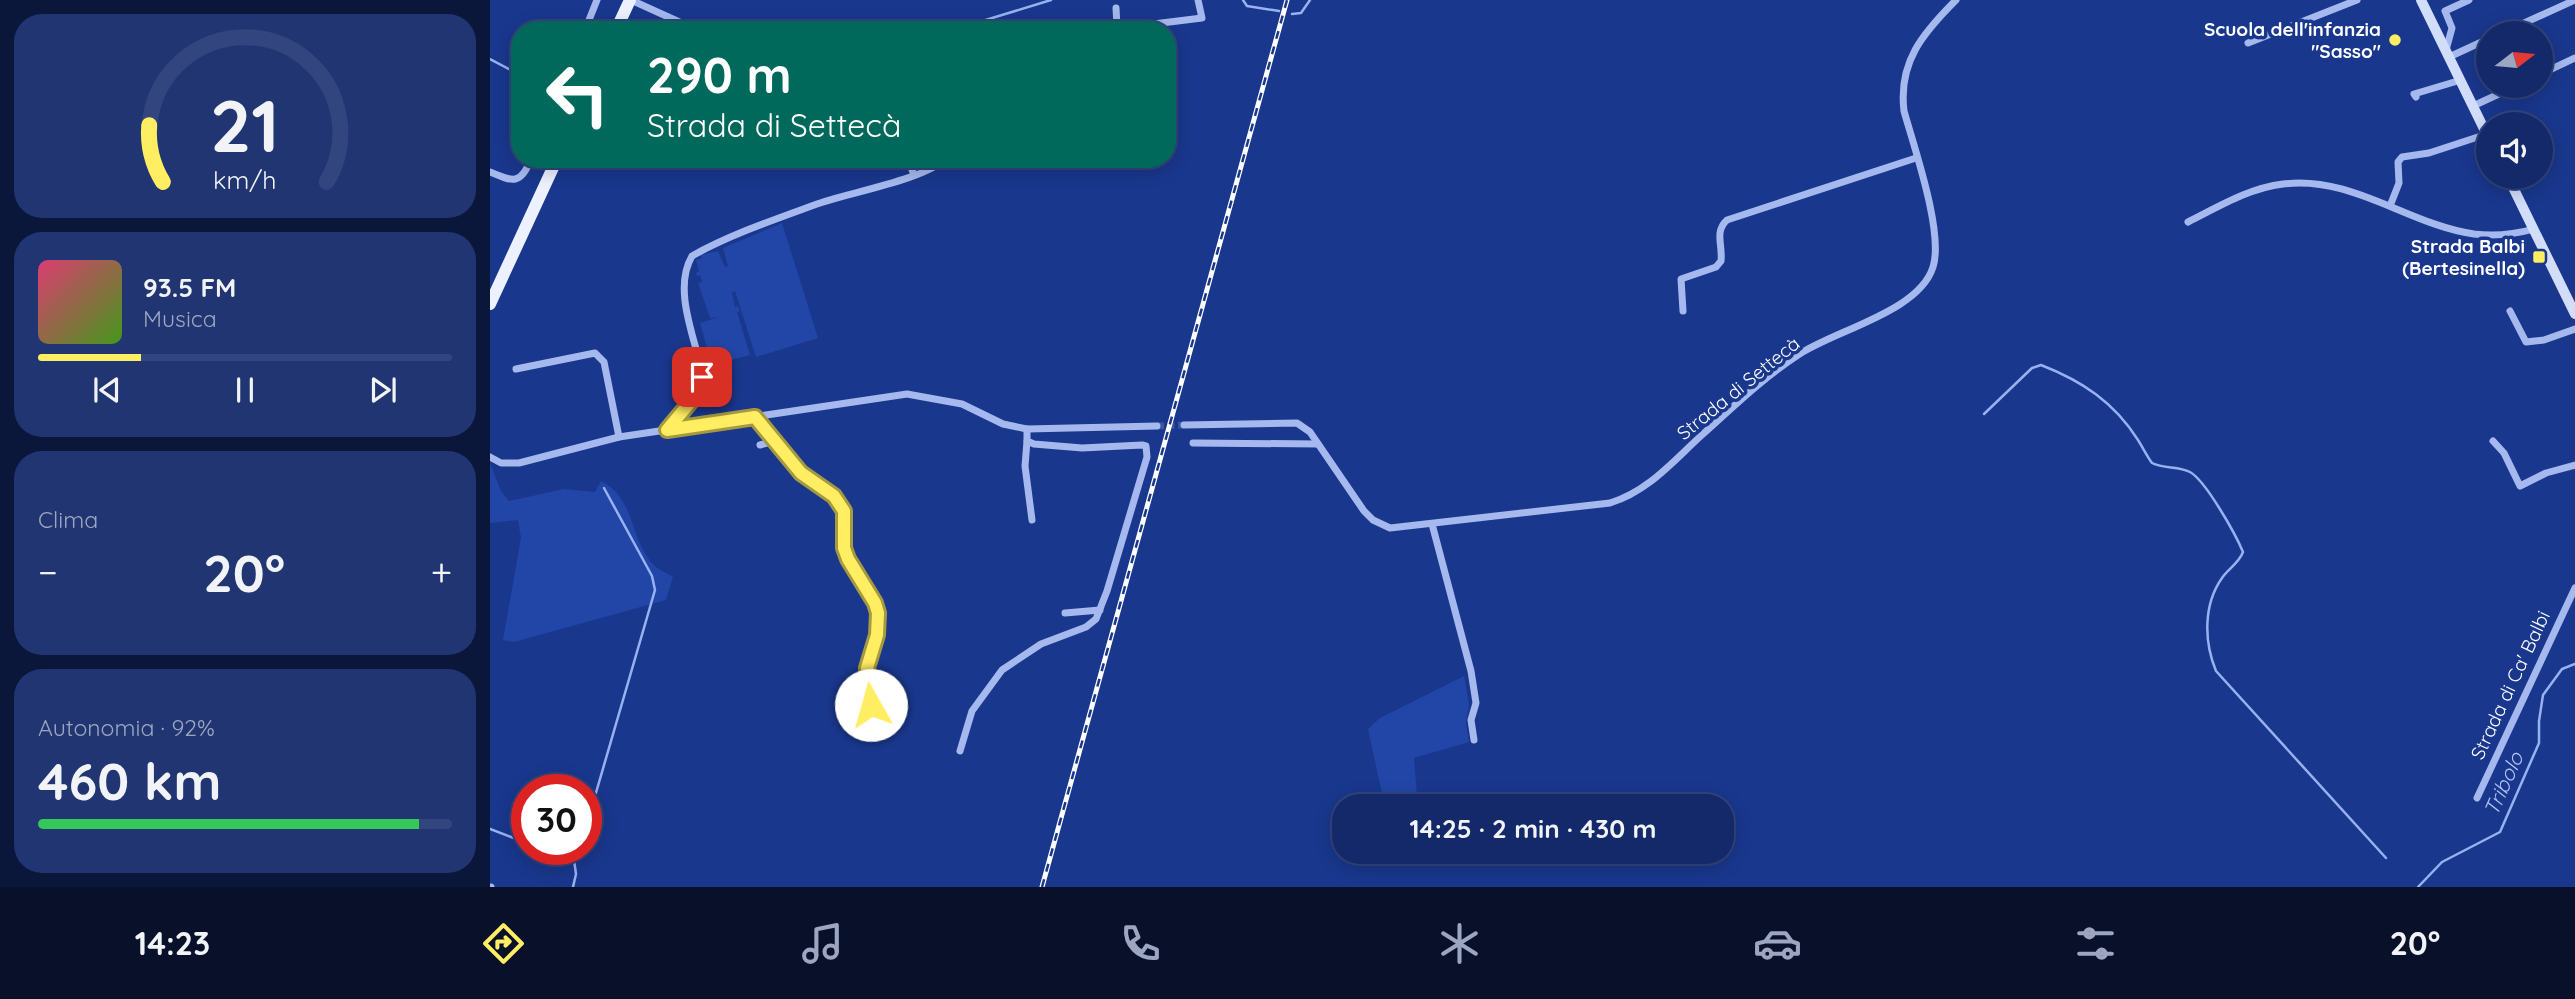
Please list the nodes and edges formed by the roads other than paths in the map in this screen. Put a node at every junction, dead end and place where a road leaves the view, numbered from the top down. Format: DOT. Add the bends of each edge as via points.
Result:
graph roads {
  1 [pos="597,0"];
  2 [pos="630,0"];
  3 [pos="1198,0"];
  4 [pos="1956,0"];
  5 [pos="2357,0"];
  6 [pos="2421,0"];
  7 [pos="2469,0"];
  8 [pos="2575,0"];
  9 [pos="1116,8"];
  10 [pos="589,21"];
  11 [pos="621,21"];
  12 [pos="677,21"];
  13 [pos="1117,21"];
  14 [pos="1174,21"];
  15 [pos="2529,21"];
  16 [pos="2248,43"];
  17 [pos="2476,44"];
  18 [pos="2448,54"];
  19 [pos="2575,58"];
  20 [pos="2553,68"];
  21 [pos="2461,80"];
  22 [pos="2416,97"];
  23 [pos="2490,98"];
  24 [pos="2473,106"];
  25 [pos="2476,112"];
  26 [pos="2476,139"];
  27 [pos="1916,158"];
  28 [pos="527,168"];
  29 [pos="553,168"];
  30 [pos="911,168"];
  31 [pos="932,168"];
  32 [pos="490,172"];
  33 [pos="914,175"];
  34 [pos="2514,189"];
  35 [pos="2390,206"];
  36 [pos="2188,222"];
  37 [pos="2533,229"];
  38 [pos="490,304"];
  39 [pos="1683,311"];
  40 [pos="2510,311"];
  41 [pos="2575,314"];
  42 [pos="2575,329"];
  43 [pos="516,369"];
  44 [pos="755,417"];
  45 [pos="1184,425"];
  46 [pos="1157,426"];
  47 [pos="1027,429"];
  48 [pos="667,430"];
  49 [pos="619,437"];
  50 [pos="775,441"];
  51 [pos="1027,441"];
  52 [pos="2493,441"];
  53 [pos="1193,443"];
  54 [pos="1318,444"];
  55 [pos="761,445"];
  56 [pos="557,454"];
  57 [pos="490,457"];
  58 [pos="560,464"];
  59 [pos="2575,465"];
  60 [pos="1032,520"];
  61 [pos="1432,524"];
  62 [pos="2575,588"];
  63 [pos="1100,610"];
  64 [pos="1065,613"];
  65 [pos="880,709"];
  66 [pos="1474,740"];
  67 [pos="960,751"];
  68 [pos="2477,798"];
  1 -- 10 [label="street"];
  2 -- 11 [label="main road"];
  2 -- 12 [label="street"];
  3 -- 14 [label="street" via="1202,18"];
  4 -- 27 [label="street, Strada di Settecà" via="1918,44 1905,70 1904,111"];
  5 -- 16 [label="street"];
  6 -- 18 [label="main road"];
  7 -- 18 [label="street" via="2445,11 2452,28"];
  8 -- 15 [label="street"];
  9 -- 13 [label="street"];
  17 -- 18 [label="street"];
  18 -- 21 [label="main road"];
  19 -- 20 [label="street"];
  21 -- 22 [label="street" via="2414,94"];
  21 -- 24 [label="main road"];
  23 -- 24 [label="street"];
  24 -- 25 [label="main road"];
  26 -- 35 [label="street" via="2403,157"];
  27 -- 39 [label="street" via="1727,220 1719,233 1721,261 1681,279"];
  27 -- 61 [label="street, Strada di Settecà" via="1937,250 1927,280 1908,301 1795,357 1667,469 1626,498"];
  28 -- 32 [label="street" via="515,180"];
  29 -- 38 [label="main road"];
  30 -- 33 [label="street"];
  31 -- 33 [label="street"];
  33 -- 48 [label="street" via="819,203 692,256 685,298 702,384"];
  34 -- 37 [label="main road"];
  35 -- 36 [label="street" via="2321,184 2285,183 2259,188"];
  35 -- 37 [label="street" via="2475,234"];
  37 -- 41 [label="main road"];
  40 -- 42 [label="street" via="2526,342"];
  43 -- 49 [label="street" via="595,353 604,362"];
  44 -- 47 [label="street" via="907,394 962,404 1003,424"];
  44 -- 48 [label="street"];
  44 -- 50 [label="street"];
  45 -- 54 [label="street, Strada di Settecà" via="1297,423"];
  46 -- 47 [label="street"];
  47 -- 51 [label="street"];
  48 -- 49 [label="street"];
  49 -- 56 [label="street"];
  50 -- 55 [label="street"];
  50 -- 65 [label="street" via="801,473 834,496 844,511 844,548 878,613 867,668 869,700"];
  51 -- 60 [label="street" via="1025,466"];
  51 -- 63 [label="street" via="1060,447 1146,446 1147,457"];
  52 -- 59 [label="street" via="2520,486"];
  53 -- 54 [label="street"];
  54 -- 61 [label="street, Strada di Settecà" via="1373,520 1390,528"];
  56 -- 57 [label="street" via="519,463 501,463"];
  56 -- 58 [label="street"];
  61 -- 66 [label="street" via="1471,671 1476,703 1471,720"];
  62 -- 68 [label="street, Strada di Ca' Balbi"];
  63 -- 64 [label="street"];
  63 -- 67 [label="street" via="1086,627 1041,644 1002,670 972,712"];
}
